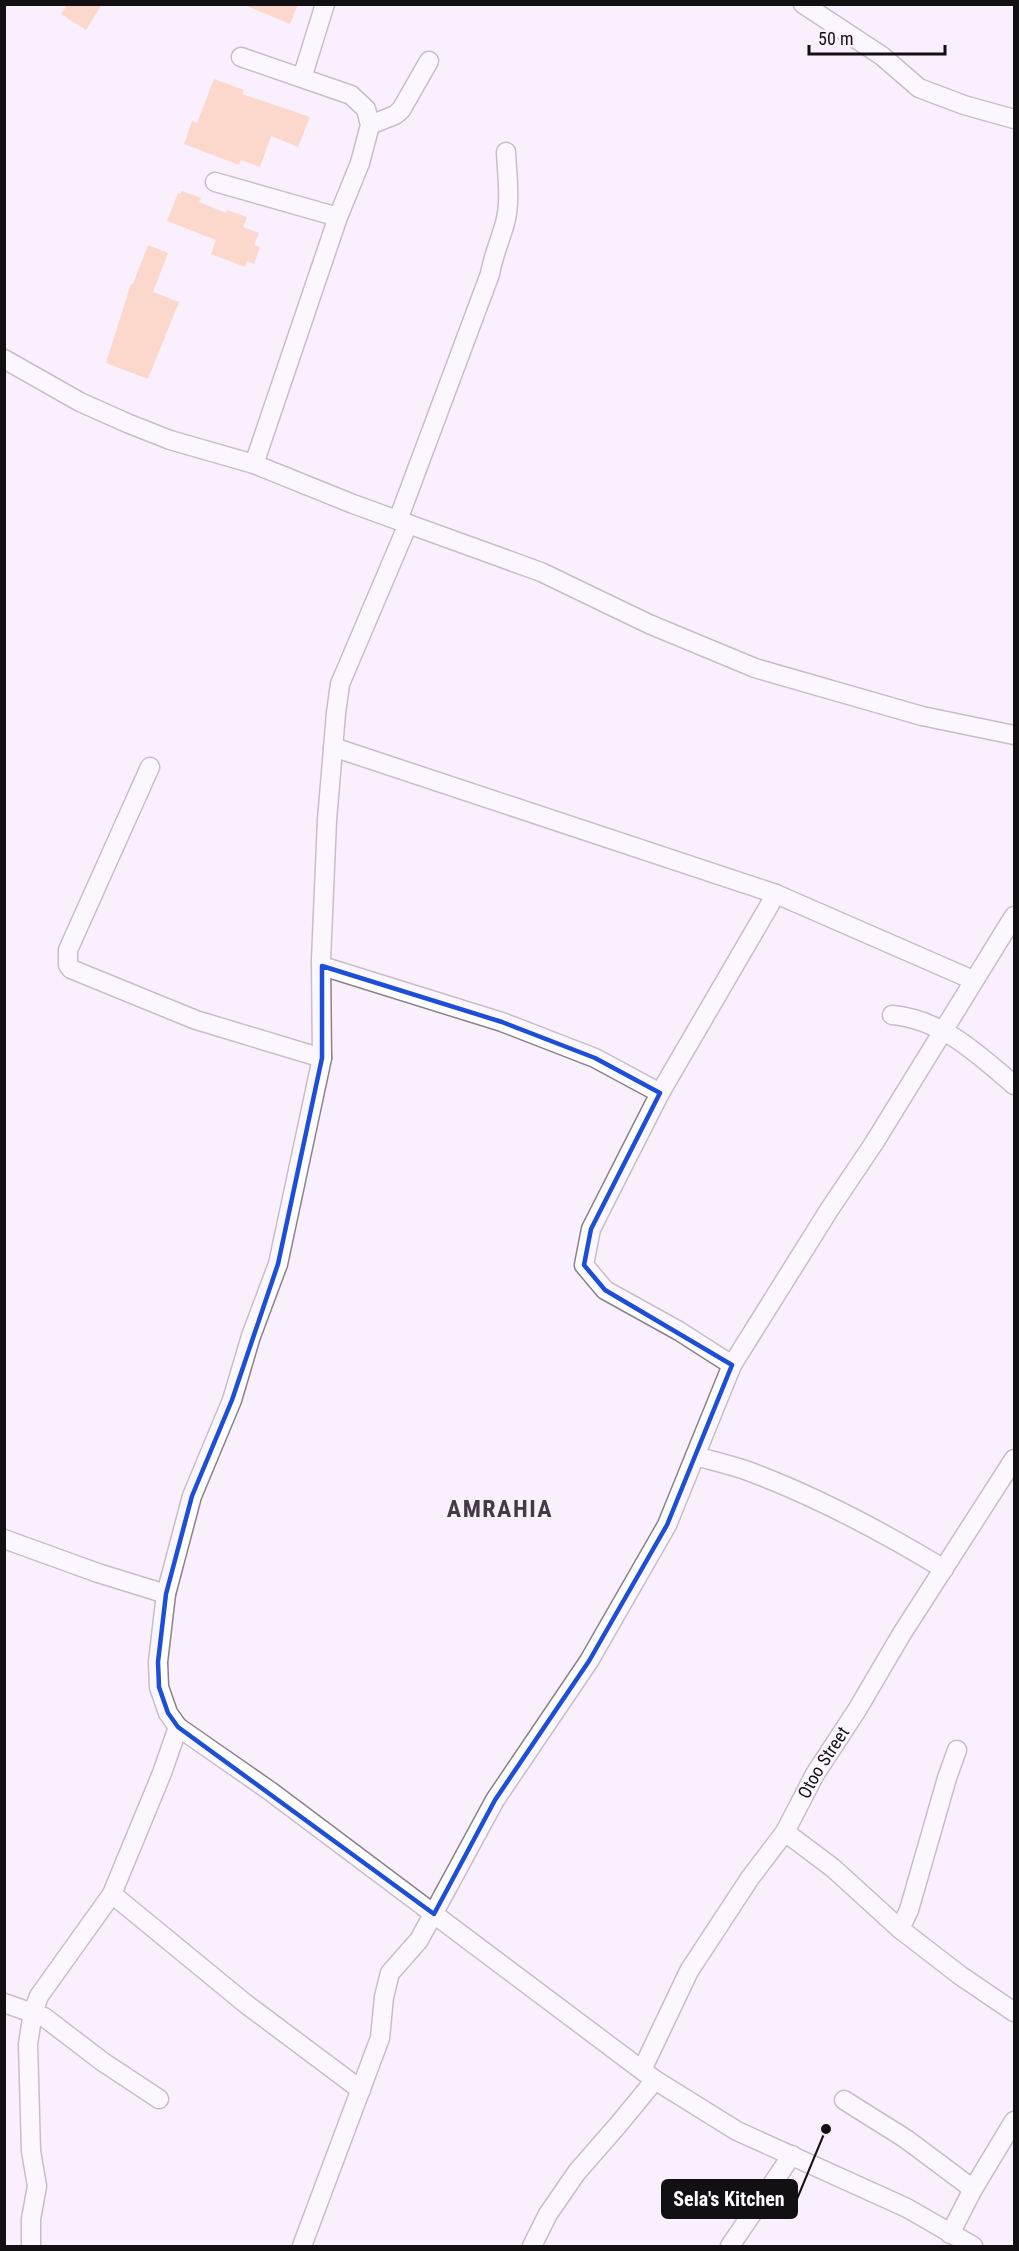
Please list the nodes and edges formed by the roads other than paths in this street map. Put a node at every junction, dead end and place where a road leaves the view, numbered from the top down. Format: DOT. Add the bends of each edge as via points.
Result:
graph roads {
  1 [pos="325,4"];
  2 [pos="803,4"];
  3 [pos="241,57"];
  4 [pos="429,61"];
  5 [pos="302,78"];
  6 [pos="1014,119"];
  7 [pos="370,125"];
  8 [pos="506,152"];
  9 [pos="215,182"];
  10 [pos="338,217"];
  11 [pos="4,359"];
  12 [pos="254,464"];
  13 [pos="403,522"];
  14 [pos="1014,735"];
  15 [pos="333,747"];
  16 [pos="150,767"];
  17 [pos="776,894"];
  18 [pos="1014,915"];
  19 [pos="322,966"];
  20 [pos="973,980"];
  21 [pos="892,1015"];
  22 [pos="942,1029"];
  23 [pos="322,1058"];
  24 [pos="1014,1085"];
  25 [pos="660,1093"];
  26 [pos="732,1365"];
  27 [pos="695,1456"];
  28 [pos="1014,1459"];
  29 [pos="4,1539"];
  30 [pos="944,1569"];
  31 [pos="166,1594"];
  32 [pos="178,1727"];
  33 [pos="957,1750"];
  34 [pos="784,1832"];
  35 [pos="112,1894"];
  36 [pos="434,1914"];
  37 [pos="900,1929"];
  38 [pos="4,2003"];
  39 [pos="33,2013"];
  40 [pos="1014,2013"];
  41 [pos="648,2075"];
  42 [pos="361,2090"];
  43 [pos="159,2099"];
  44 [pos="844,2100"];
  45 [pos="1014,2121"];
  46 [pos="792,2156"];
  47 [pos="973,2189"];
  48 [pos="950,2234"];
  49 [pos="31,2247"];
  50 [pos="302,2247"];
  51 [pos="532,2247"];
  52 [pos="730,2247"];
  53 [pos="973,2247"];
  1 -- 5 [label="street"];
  2 -- 6 [label="street" via="882,56 919,88"];
  3 -- 5 [label="street"];
  4 -- 7 [label="street" via="401,110"];
  5 -- 7 [label="street" via="351,95 366,109"];
  7 -- 10 [label="street"];
  8 -- 13 [label="street" via="506,222"];
  9 -- 10 [label="street"];
  10 -- 12 [label="street"];
  11 -- 12 [label="street" via="80,402 127,423"];
  12 -- 13 [label="street"];
  13 -- 14 [label="street" via="540,572 649,624 756,668 922,716"];
  13 -- 15 [label="street" via="340,684"];
  15 -- 17 [label="street"];
  15 -- 19 [label="street"];
  16 -- 23 [label="street" via="68,950 68,965 196,1020"];
  17 -- 20 [label="street"];
  17 -- 25 [label="street"];
  18 -- 20 [label="street"];
  19 -- 23 [label="street"];
  19 -- 25 [label="street" via="502,1022 595,1058"];
  20 -- 22 [label="street"];
  21 -- 22 [label="street" via="911,1016"];
  22 -- 24 [label="street"];
  22 -- 26 [label="street"];
  23 -- 31 [label="street" via="278,1264 232,1400 192,1496"];
  25 -- 26 [label="street" via="591,1229 584,1264 605,1290 679,1330"];
  26 -- 27 [label="street"];
  27 -- 30 [label="street" via="746,1470 804,1494"];
  27 -- 36 [label="street" via="662,1535 589,1661 495,1800"];
  28 -- 30 [label="street, Otoo Street"];
  29 -- 31 [label="street"];
  30 -- 34 [label="street, Otoo Street" via="814,1774"];
  31 -- 32 [label="street" via="159,1687 168,1713"];
  32 -- 35 [label="street"];
  32 -- 36 [label="street"];
  33 -- 37 [label="street"];
  34 -- 37 [label="street" via="833,1868"];
  34 -- 41 [label="street, Otoo Street" via="689,1971"];
  35 -- 39 [label="street" via="39,1996"];
  35 -- 42 [label="street" via="246,2004"];
  36 -- 41 [label="street"];
  36 -- 42 [label="street" via="419,1940 390,1973 380,2038"];
  37 -- 40 [label="street"];
  38 -- 39 [label="street"];
  39 -- 43 [label="street"];
  39 -- 49 [label="street" via="28,2044 28,2096 37,2186"];
  41 -- 46 [label="street" via="737,2131"];
  41 -- 51 [label="street, Otoo Street" via="618,2125 577,2172 548,2214"];
  42 -- 50 [label="street"];
  44 -- 47 [label="street" via="906,2139"];
  45 -- 47 [label="street"];
  46 -- 48 [label="street" via="907,2208"];
  46 -- 52 [label="street"];
  47 -- 48 [label="street"];
  48 -- 53 [label="street"];
}
